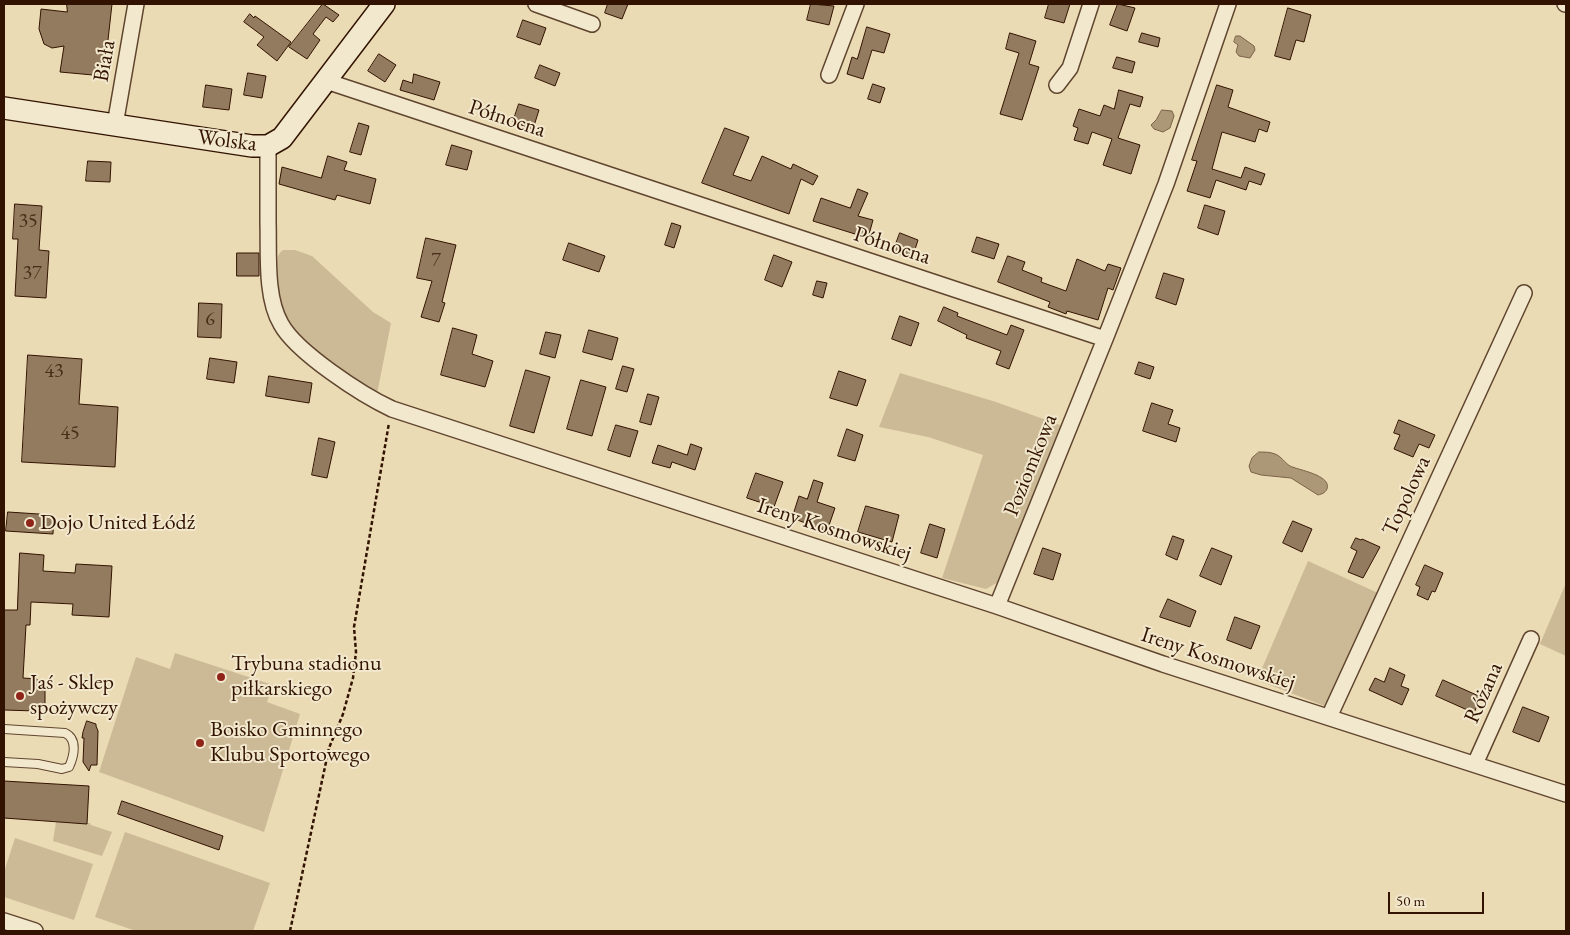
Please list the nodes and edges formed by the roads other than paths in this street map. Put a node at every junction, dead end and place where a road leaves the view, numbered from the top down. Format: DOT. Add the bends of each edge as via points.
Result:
graph roads {
  1 [pos="136,4"];
  2 [pos="384,4"];
  3 [pos="536,4"];
  4 [pos="856,4"];
  5 [pos="1091,4"];
  6 [pos="1228,4"];
  7 [pos="592,24"];
  8 [pos="829,74"];
  9 [pos="326,81"];
  10 [pos="1057,85"];
  11 [pos="4,108"];
  12 [pos="115,125"];
  13 [pos="268,146"];
  14 [pos="1524,293"];
  15 [pos="1105,340"];
  16 [pos="997,606"];
  17 [pos="1531,639"];
  18 [pos="1329,717"];
  19 [pos="4,729"];
  20 [pos="4,762"];
  21 [pos="1475,764"];
  22 [pos="1566,794"];
  23 [pos="4,921"];
  24 [pos="35,931"];
  1 -- 12 [label="street, Biała"];
  2 -- 9 [label="street, Wolska"];
  3 -- 7 [label="street"];
  4 -- 8 [label="street"];
  5 -- 10 [label="street" via="1070,68"];
  6 -- 15 [label="street" via="1166,184"];
  9 -- 13 [label="street, Wolska" via="282,138"];
  9 -- 15 [label="street, Północna"];
  11 -- 12 [label="street, Wolska"];
  12 -- 13 [label="street, Wolska"];
  13 -- 16 [label="street, Ireny Kosmowskiej" via="270,280 274,308 280,324 303,350 358,390 392,409"];
  14 -- 18 [label="street, Topolowa"];
  15 -- 16 [label="street, Poziomkowa"];
  16 -- 18 [label="street, Ireny Kosmowskiej"];
  17 -- 21 [label="street, Różana"];
  18 -- 21 [label="street, Ireny Kosmowskiej"];
  19 -- 20 [label="lane" via="65,732 74,740 74,746 69,767 62,769"];
  21 -- 22 [label="street, Ireny Kosmowskiej"];
  23 -- 24 [label="street"];
}
